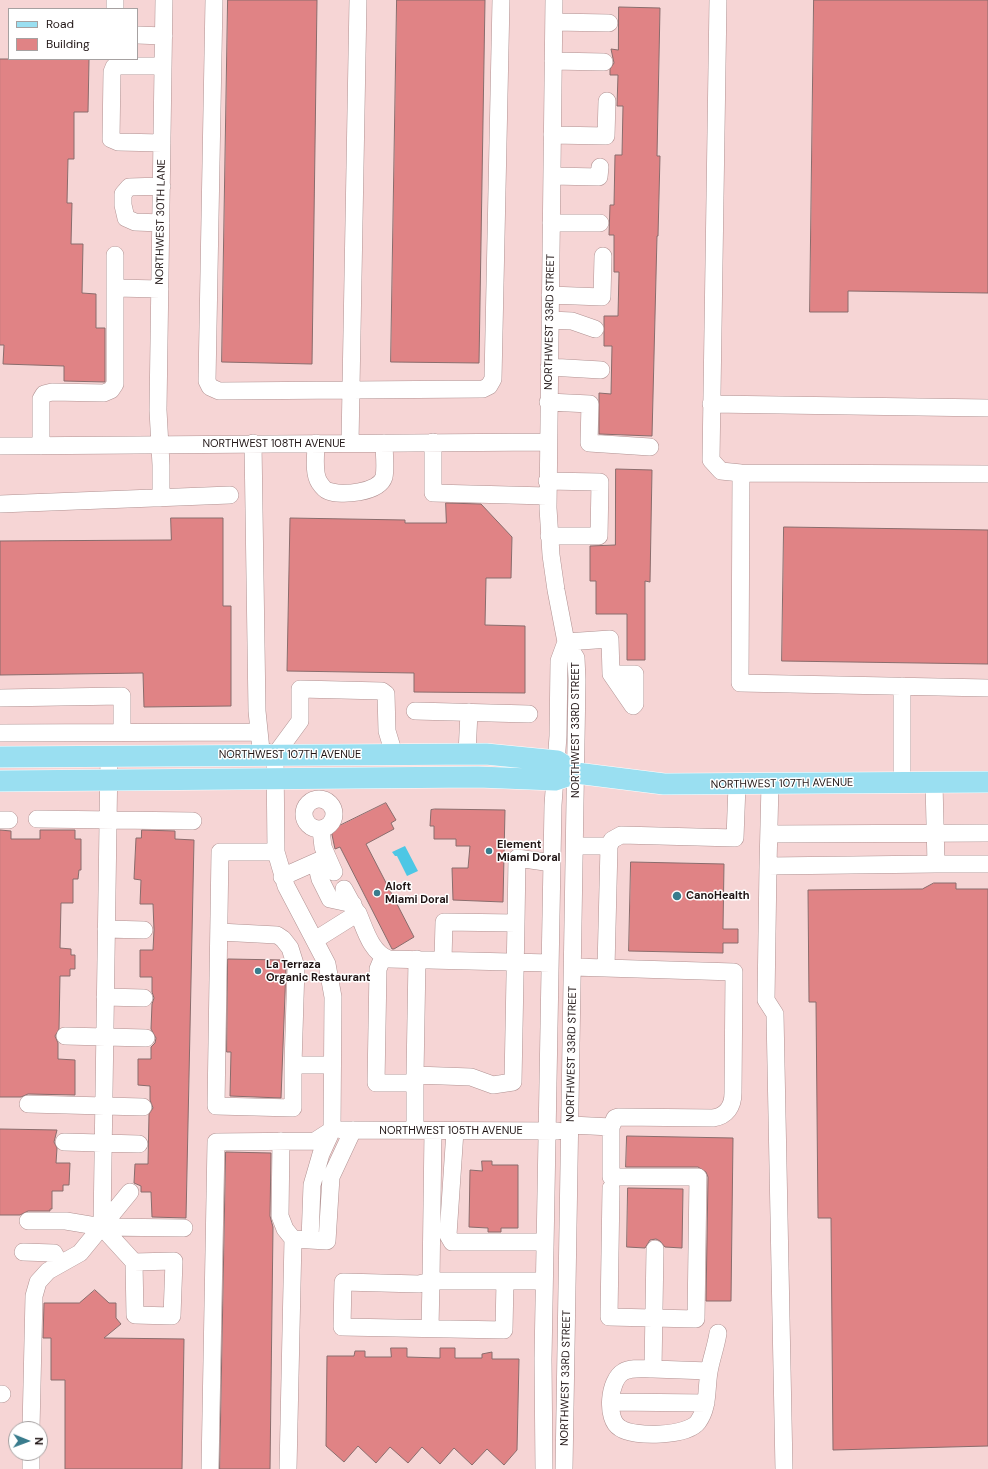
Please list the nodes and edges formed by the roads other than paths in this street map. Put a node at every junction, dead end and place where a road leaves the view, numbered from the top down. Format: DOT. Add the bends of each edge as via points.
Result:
graph roads {
  1 [pos="164,0"];
  2 [pos="214,0"];
  3 [pos="358,0"];
  4 [pos="501,0"];
  5 [pos="554,0"];
  6 [pos="718,0"];
  7 [pos="554,22"];
  8 [pos="609,23"];
  9 [pos="138,35"];
  10 [pos="164,36"];
  11 [pos="553,61"];
  12 [pos="604,62"];
  13 [pos="163,66"];
  14 [pos="607,100"];
  15 [pos="552,135"];
  16 [pos="162,143"];
  17 [pos="600,167"];
  18 [pos="552,176"];
  19 [pos="162,186"];
  20 [pos="161,223"];
  21 [pos="551,223"];
  22 [pos="600,223"];
  23 [pos="115,256"];
  24 [pos="603,256"];
  25 [pos="115,288"];
  26 [pos="160,289"];
  27 [pos="550,295"];
  28 [pos="550,320"];
  29 [pos="595,329"];
  30 [pos="549,367"];
  31 [pos="601,370"];
  32 [pos="350,390"];
  33 [pos="548,402"];
  34 [pos="712,404"];
  35 [pos="988,408"];
  36 [pos="433,442"];
  37 [pos="548,442"];
  38 [pos="253,443"];
  39 [pos="316,443"];
  40 [pos="350,443"];
  41 [pos="384,443"];
  42 [pos="160,445"];
  43 [pos="0,446"];
  44 [pos="41,446"];
  45 [pos="650,447"];
  46 [pos="741,473"];
  47 [pos="988,474"];
  48 [pos="547,489"];
  49 [pos="230,495"];
  50 [pos="161,498"];
  51 [pos="0,504"];
  52 [pos="549,536"];
  53 [pos="566,642"];
  54 [pos="611,674"];
  55 [pos="902,686"];
  56 [pos="988,688"];
  57 [pos="0,698"];
  58 [pos="415,711"];
  59 [pos="469,712"];
  60 [pos="529,714"];
  61 [pos="122,732"];
  62 [pos="259,732"];
  63 [pos="0,733"];
  64 [pos="394,754"];
  65 [pos="468,754"];
  66 [pos="275,755"];
  67 [pos="109,756"];
  68 [pos="0,757"];
  69 [pos="556,770"];
  70 [pos="576,773"];
  71 [pos="275,778"];
  72 [pos="109,780"];
  73 [pos="0,781"];
  74 [pos="988,782"];
  75 [pos="902,783"];
  76 [pos="934,783"];
  77 [pos="770,784"];
  78 [pos="737,785"];
  79 [pos="38,819"];
  80 [pos="108,820"];
  81 [pos="193,821"];
  82 [pos="321,830"];
  83 [pos="988,833"];
  84 [pos="770,834"];
  85 [pos="935,834"];
  86 [pos="576,846"];
  87 [pos="609,846"];
  88 [pos="276,852"];
  89 [pos="552,863"];
  90 [pos="326,864"];
  91 [pos="936,864"];
  92 [pos="988,864"];
  93 [pos="768,866"];
  94 [pos="282,877"];
  95 [pos="344,889"];
  96 [pos="355,909"];
  97 [pos="516,923"];
  98 [pos="106,929"];
  99 [pos="144,930"];
  100 [pos="219,932"];
  101 [pos="315,940"];
  102 [pos="383,957"];
  103 [pos="417,959"];
  104 [pos="443,960"];
  105 [pos="515,962"];
  106 [pos="550,962"];
  107 [pos="574,968"];
  108 [pos="606,968"];
  109 [pos="105,997"];
  110 [pos="144,998"];
  111 [pos="65,1036"];
  112 [pos="105,1038"];
  113 [pos="146,1038"];
  114 [pos="293,1065"];
  115 [pos="332,1065"];
  116 [pos="415,1079"];
  117 [pos="28,1104"];
  118 [pos="104,1106"];
  119 [pos="143,1107"];
  120 [pos="612,1127"];
  121 [pos="570,1128"];
  122 [pos="332,1130"];
  123 [pos="353,1130"];
  124 [pos="415,1131"];
  125 [pos="433,1131"];
  126 [pos="455,1131"];
  127 [pos="547,1131"];
  128 [pos="281,1141"];
  129 [pos="64,1142"];
  130 [pos="103,1144"];
  131 [pos="139,1144"];
  132 [pos="611,1188"];
  133 [pos="130,1192"];
  134 [pos="28,1221"];
  135 [pos="102,1227"];
  136 [pos="184,1228"];
  137 [pos="302,1239"];
  138 [pos="545,1242"];
  139 [pos="655,1249"];
  140 [pos="23,1252"];
  141 [pos="134,1262"];
  142 [pos="60,1264"];
  143 [pos="431,1281"];
  144 [pos="506,1281"];
  145 [pos="544,1282"];
  146 [pos="654,1318"];
  147 [pos="430,1328"];
  148 [pos="718,1333"];
  149 [pos="653,1369"];
  150 [pos="709,1371"];
  151 [pos="611,1402"];
  152 [pos="706,1403"];
  153 [pos="32,1421"];
  154 [pos="210,1469"];
  155 [pos="288,1469"];
  156 [pos="544,1469"];
  157 [pos="564,1469"];
  158 [pos="784,1469"];
  1 -- 10 [label="street, NORTHWEST 30TH LANE"];
  2 -- 32 [label="street" via="206,381 210,387 219,391"];
  3 -- 32 [label="street"];
  4 -- 32 [label="street" via="493,379 489,386 484,388"];
  5 -- 7 [label="street, NORTHWEST 33RD STREET"];
  6 -- 34 [label="street"];
  7 -- 8 [label="street"];
  7 -- 11 [label="street, NORTHWEST 33RD STREET"];
  9 -- 10 [label="street"];
  10 -- 13 [label="street, NORTHWEST 30TH LANE"];
  11 -- 12 [label="street"];
  11 -- 15 [label="street, NORTHWEST 33RD STREET"];
  13 -- 16 [label="street, NORTHWEST 30TH LANE"];
  13 -- 16 [label="street" via="114,67 111,139 118,142"];
  14 -- 15 [label="street" via="606,136"];
  15 -- 18 [label="street, NORTHWEST 33RD STREET"];
  16 -- 19 [label="street, NORTHWEST 30TH LANE"];
  17 -- 18 [label="street" via="599,177"];
  18 -- 21 [label="street, NORTHWEST 33RD STREET"];
  19 -- 20 [label="street, NORTHWEST 30TH LANE"];
  19 -- 20 [label="street" via="129,187 123,194 126,218 135,222"];
  20 -- 26 [label="street, NORTHWEST 30TH LANE"];
  21 -- 22 [label="street"];
  21 -- 27 [label="street, NORTHWEST 33RD STREET"];
  23 -- 25 [label="street"];
  24 -- 27 [label="street" via="602,297"];
  25 -- 26 [label="street"];
  25 -- 44 [label="street" via="115,384 111,390 104,393 44,394 41,399"];
  26 -- 42 [label="street, NORTHWEST 30TH LANE"];
  27 -- 28 [label="street, NORTHWEST 33RD STREET"];
  28 -- 29 [label="street" via="572,321"];
  28 -- 30 [label="street, NORTHWEST 33RD STREET"];
  30 -- 31 [label="street"];
  30 -- 33 [label="street, NORTHWEST 33RD STREET"];
  32 -- 40 [label="street"];
  33 -- 37 [label="street, NORTHWEST 33RD STREET"];
  33 -- 45 [label="street" via="590,404 589,443"];
  34 -- 35 [label="street"];
  34 -- 46 [label="street" via="711,460 721,471"];
  36 -- 37 [label="street, NORTHWEST 108TH AVENUE"];
  36 -- 41 [label="street, NORTHWEST 108TH AVENUE"];
  36 -- 48 [label="street" via="433,493"];
  37 -- 48 [label="street, NORTHWEST 33RD STREET"];
  38 -- 39 [label="street, NORTHWEST 108TH AVENUE"];
  38 -- 42 [label="street, NORTHWEST 108TH AVENUE"];
  38 -- 62 [label="street"];
  39 -- 40 [label="street, NORTHWEST 108TH AVENUE"];
  39 -- 41 [label="street" via="319,482 327,491 339,493 376,488 384,478"];
  40 -- 41 [label="street, NORTHWEST 108TH AVENUE"];
  42 -- 44 [label="street, NORTHWEST 108TH AVENUE"];
  42 -- 50 [label="street, NORTHWEST 30TH LANE"];
  43 -- 44 [label="street, NORTHWEST 108TH AVENUE"];
  46 -- 47 [label="street"];
  46 -- 55 [label="street" via="740,683"];
  48 -- 52 [label="street, NORTHWEST 33RD STREET"];
  48 -- 52 [label="street" via="600,482 599,536"];
  49 -- 50 [label="street"];
  50 -- 51 [label="street"];
  52 -- 53 [label="street, NORTHWEST 33RD STREET"];
  53 -- 54 [label="street" via="610,639"];
  53 -- 69 [label="street, NORTHWEST 33RD STREET" via="559,661"];
  53 -- 70 [label="street, NORTHWEST 33RD STREET" via="576,658"];
  55 -- 56 [label="street"];
  55 -- 75 [label="street"];
  57 -- 61 [label="street" via="122,696"];
  58 -- 59 [label="street"];
  59 -- 60 [label="street"];
  59 -- 65 [label="street"];
  61 -- 62 [label="street"];
  61 -- 63 [label="street"];
  62 -- 66 [label="street" via="261,750"];
  64 -- 65 [label="main road, NORTHWEST 107TH AVENUE"];
  64 -- 66 [label="main road, NORTHWEST 107TH AVENUE"];
  64 -- 66 [label="street" via="387,731 386,694 382,691 300,689 300,721"];
  65 -- 69 [label="main road, NORTHWEST 107TH AVENUE" via="506,755"];
  66 -- 67 [label="main road, NORTHWEST 107TH AVENUE"];
  66 -- 71 [label="street"];
  67 -- 68 [label="main road, NORTHWEST 107TH AVENUE"];
  67 -- 72 [label="street"];
  69 -- 70 [label="main road, NORTHWEST 107TH AVENUE"];
  69 -- 71 [label="main road, NORTHWEST 107TH AVENUE" via="491,777"];
  69 -- 89 [label="street, NORTHWEST 33RD STREET"];
  70 -- 78 [label="main road, NORTHWEST 107TH AVENUE" via="664,784"];
  70 -- 86 [label="street, NORTHWEST 33RD STREET"];
  71 -- 72 [label="main road, NORTHWEST 107TH AVENUE"];
  71 -- 88 [label="street"];
  72 -- 73 [label="main road, NORTHWEST 107TH AVENUE"];
  72 -- 80 [label="street"];
  74 -- 76 [label="main road, NORTHWEST 107TH AVENUE"];
  75 -- 76 [label="main road, NORTHWEST 107TH AVENUE"];
  75 -- 77 [label="main road, NORTHWEST 107TH AVENUE"];
  76 -- 85 [label="street"];
  77 -- 78 [label="main road, NORTHWEST 107TH AVENUE"];
  77 -- 84 [label="street"];
  78 -- 87 [label="street" via="735,838 621,835 612,840"];
  79 -- 80 [label="street"];
  80 -- 81 [label="street"];
  80 -- 98 [label="street"];
  82 -- 90 [label="street"];
  83 -- 85 [label="street"];
  84 -- 85 [label="street"];
  84 -- 93 [label="street"];
  85 -- 91 [label="street"];
  86 -- 87 [label="street"];
  86 -- 107 [label="street, NORTHWEST 33RD STREET"];
  87 -- 108 [label="street"];
  88 -- 94 [label="street"];
  88 -- 100 [label="street" via="220,852"];
  89 -- 97 [label="street" via="517,858"];
  89 -- 106 [label="street, NORTHWEST 33RD STREET"];
  90 -- 94 [label="street"];
  90 -- 96 [label="street" via="320,879 330,899"];
  91 -- 92 [label="street"];
  91 -- 93 [label="street"];
  93 -- 158 [label="street" via="766,1000 775,1014"];
  94 -- 101 [label="street"];
  95 -- 96 [label="street"];
  96 -- 101 [label="street"];
  96 -- 102 [label="street" via="375,948"];
  97 -- 104 [label="street" via="444,922"];
  97 -- 105 [label="street"];
  98 -- 99 [label="street"];
  98 -- 109 [label="street"];
  100 -- 114 [label="street" via="277,935 290,948 296,967"];
  100 -- 114 [label="street" via="216,1106 293,1108"];
  101 -- 115 [label="street" via="326,964 332,988"];
  102 -- 103 [label="street"];
  102 -- 116 [label="street" via="378,969 376,1083"];
  103 -- 104 [label="street"];
  103 -- 116 [label="street"];
  104 -- 105 [label="street"];
  105 -- 106 [label="street"];
  105 -- 116 [label="street" via="513,1082 493,1085 471,1077"];
  106 -- 127 [label="street, NORTHWEST 33RD STREET"];
  107 -- 108 [label="street"];
  107 -- 121 [label="street, NORTHWEST 33RD STREET"];
  108 -- 120 [label="street" via="734,972 733,1093 727,1112 713,1118 624,1116 615,1118"];
  109 -- 110 [label="street"];
  109 -- 112 [label="street"];
  111 -- 112 [label="street"];
  112 -- 113 [label="street"];
  112 -- 118 [label="street"];
  114 -- 115 [label="street"];
  115 -- 122 [label="street"];
  116 -- 124 [label="street"];
  117 -- 118 [label="street"];
  118 -- 119 [label="street"];
  118 -- 130 [label="street"];
  120 -- 121 [label="street, NORTHWEST 105TH AVENUE"];
  120 -- 146 [label="street" via="611,1177 698,1177 696,1319"];
  121 -- 127 [label="street, NORTHWEST 105TH AVENUE"];
  121 -- 157 [label="street, NORTHWEST 33RD STREET"];
  122 -- 123 [label="street, NORTHWEST 105TH AVENUE"];
  122 -- 128 [label="street" via="315,1141"];
  122 -- 137 [label="street" via="321,1154 312,1185"];
  123 -- 124 [label="street, NORTHWEST 105TH AVENUE"];
  123 -- 137 [label="street" via="331,1177 327,1241"];
  124 -- 125 [label="street, NORTHWEST 105TH AVENUE"];
  125 -- 126 [label="street, NORTHWEST 105TH AVENUE"];
  125 -- 143 [label="street"];
  126 -- 127 [label="street, NORTHWEST 105TH AVENUE"];
  126 -- 138 [label="street" via="448,1235 452,1242"];
  127 -- 138 [label="street, NORTHWEST 33RD STREET"];
  128 -- 137 [label="street" via="280,1216 285,1230"];
  128 -- 154 [label="street" via="216,1142"];
  129 -- 130 [label="street"];
  130 -- 131 [label="street"];
  130 -- 135 [label="street"];
  132 -- 146 [label="street" via="609,1317"];
  133 -- 135 [label="street"];
  134 -- 135 [label="street" via="66,1221"];
  135 -- 136 [label="street"];
  135 -- 141 [label="street"];
  135 -- 142 [label="street" via="80,1253"];
  137 -- 155 [label="street"];
  138 -- 145 [label="street, NORTHWEST 33RD STREET"];
  139 -- 146 [label="street"];
  140 -- 142 [label="street" via="54,1253"];
  142 -- 153 [label="street" via="48,1271 38,1282 34,1296"];
  143 -- 144 [label="street"];
  143 -- 147 [label="street"];
  143 -- 147 [label="street" via="419,1284 343,1282 342,1327"];
  144 -- 145 [label="street"];
  144 -- 147 [label="street" via="504,1330"];
  145 -- 156 [label="street, NORTHWEST 33RD STREET"];
  146 -- 149 [label="street"];
  148 -- 150 [label="street"];
  149 -- 150 [label="street"];
  149 -- 151 [label="street" via="629,1369 619,1375 612,1387"];
  150 -- 152 [label="street"];
  151 -- 152 [label="street"];
  151 -- 152 [label="street" via="614,1423 628,1432 647,1433 675,1433 687,1430 699,1422"];
}
